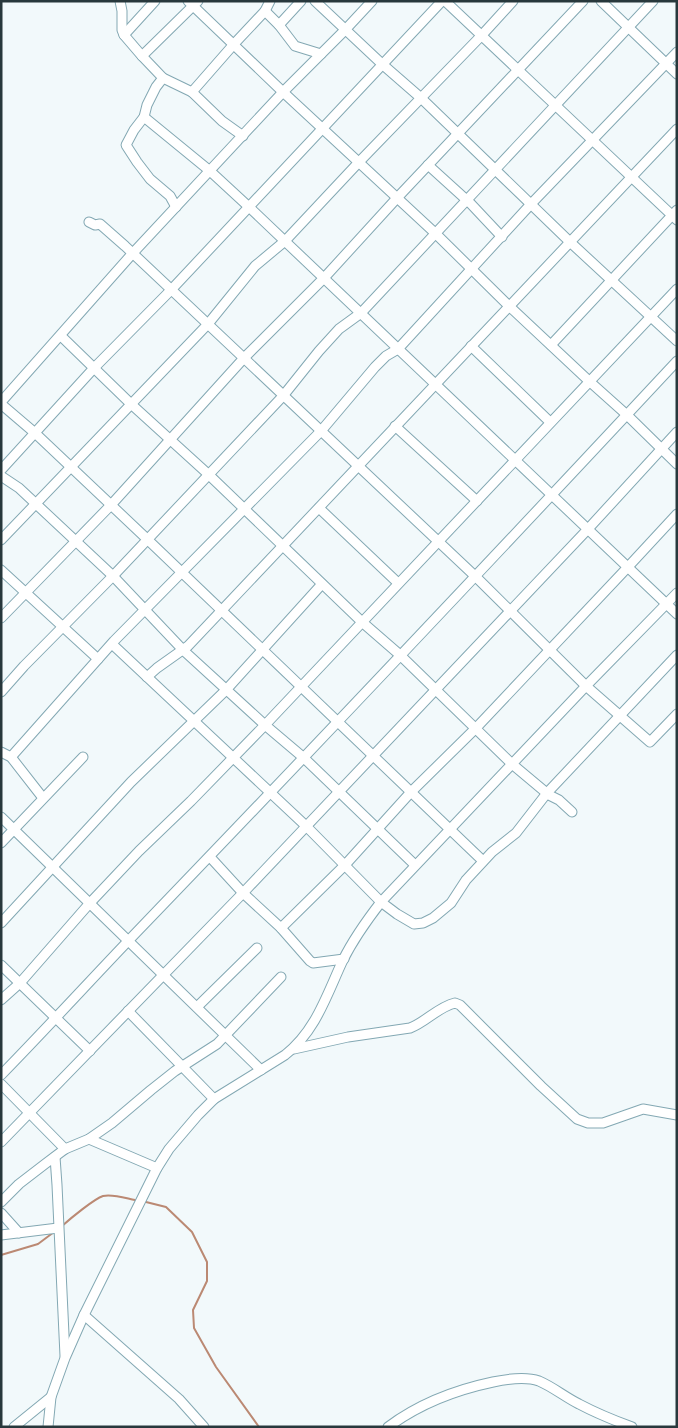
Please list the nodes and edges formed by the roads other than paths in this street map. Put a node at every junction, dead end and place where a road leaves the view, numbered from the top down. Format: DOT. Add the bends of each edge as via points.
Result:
graph roads {
  1 [pos="120,1"];
  2 [pos="156,1"];
  3 [pos="270,1"];
  4 [pos="301,1"];
  5 [pos="315,1"];
  6 [pos="372,1"];
  7 [pos="444,1"];
  8 [pos="513,1"];
  9 [pos="583,1"];
  10 [pos="601,1"];
  11 [pos="653,1"];
  12 [pos="193,3"];
  13 [pos="265,11"];
  14 [pos="279,25"];
  15 [pos="628,28"];
  16 [pos="346,30"];
  17 [pos="124,35"];
  18 [pos="482,35"];
  19 [pos="234,44"];
  20 [pos="677,52"];
  21 [pos="322,54"];
  22 [pos="142,56"];
  23 [pos="382,64"];
  24 [pos="666,64"];
  25 [pos="518,70"];
  26 [pos="677,74"];
  27 [pos="163,78"];
  28 [pos="192,92"];
  29 [pos="283,92"];
  30 [pos="421,98"];
  31 [pos="555,105"];
  32 [pos="144,117"];
  33 [pos="323,128"];
  34 [pos="677,129"];
  35 [pos="459,134"];
  36 [pos="243,136"];
  37 [pos="592,140"];
  38 [pos="359,162"];
  39 [pos="428,166"];
  40 [pos="495,168"];
  41 [pos="210,171"];
  42 [pos="631,177"];
  43 [pos="397,198"];
  44 [pos="466,200"];
  45 [pos="531,204"];
  46 [pos="249,206"];
  47 [pos="176,207"];
  48 [pos="675,215"];
  49 [pos="89,222"];
  50 [pos="435,233"];
  51 [pos="502,237"];
  52 [pos="285,241"];
  53 [pos="570,242"];
  54 [pos="132,254"];
  55 [pos="472,270"];
  56 [pos="324,278"];
  57 [pos="611,280"];
  58 [pos="677,289"];
  59 [pos="171,290"];
  60 [pos="509,306"];
  61 [pos="361,313"];
  62 [pos="650,317"];
  63 [pos="208,324"];
  64 [pos="60,336"];
  65 [pos="677,341"];
  66 [pos="551,345"];
  67 [pos="471,346"];
  68 [pos="398,349"];
  69 [pos="244,358"];
  70 [pos="677,361"];
  71 [pos="94,368"];
  72 [pos="589,382"];
  73 [pos="435,384"];
  74 [pos="283,396"];
  75 [pos="1,403"];
  76 [pos="131,404"];
  77 [pos="627,415"];
  78 [pos="550,422"];
  79 [pos="395,426"];
  80 [pos="321,431"];
  81 [pos="677,432"];
  82 [pos="35,433"];
  83 [pos="171,440"];
  84 [pos="661,449"];
  85 [pos="515,461"];
  86 [pos="677,464"];
  87 [pos="358,466"];
  88 [pos="71,467"];
  89 [pos="1,470"];
  90 [pos="208,474"];
  91 [pos="1,476"];
  92 [pos="553,495"];
  93 [pos="477,501"];
  94 [pos="36,504"];
  95 [pos="111,505"];
  96 [pos="318,508"];
  97 [pos="244,509"];
  98 [pos="677,514"];
  99 [pos="588,529"];
  100 [pos="147,539"];
  101 [pos="1,540"];
  102 [pos="76,542"];
  103 [pos="438,542"];
  104 [pos="282,546"];
  105 [pos="627,568"];
  106 [pos="1,570"];
  107 [pos="182,573"];
  108 [pos="113,576"];
  109 [pos="476,577"];
  110 [pos="322,584"];
  111 [pos="398,584"];
  112 [pos="25,592"];
  113 [pos="677,593"];
  114 [pos="666,604"];
  115 [pos="146,610"];
  116 [pos="222,611"];
  117 [pos="509,611"];
  118 [pos="677,614"];
  119 [pos="1,618"];
  120 [pos="362,622"];
  121 [pos="64,627"];
  122 [pos="112,644"];
  123 [pos="183,650"];
  124 [pos="262,650"];
  125 [pos="550,650"];
  126 [pos="400,655"];
  127 [pos="677,655"];
  128 [pos="98,659"];
  129 [pos="147,677"];
  130 [pos="300,686"];
  131 [pos="586,686"];
  132 [pos="435,689"];
  133 [pos="226,690"];
  134 [pos="1,692"];
  135 [pos="677,714"];
  136 [pos="619,715"];
  137 [pos="338,721"];
  138 [pos="194,722"];
  139 [pos="265,725"];
  140 [pos="476,728"];
  141 [pos="1,752"];
  142 [pos="373,756"];
  143 [pos="10,757"];
  144 [pos="83,757"];
  145 [pos="232,758"];
  146 [pos="304,758"];
  147 [pos="512,764"];
  148 [pos="338,792"];
  149 [pos="411,792"];
  150 [pos="547,792"];
  151 [pos="271,793"];
  152 [pos="43,798"];
  153 [pos="572,812"];
  154 [pos="1,817"];
  155 [pos="306,826"];
  156 [pos="450,829"];
  157 [pos="14,830"];
  158 [pos="377,830"];
  159 [pos="1,843"];
  160 [pos="210,857"];
  161 [pos="483,861"];
  162 [pos="345,865"];
  163 [pos="415,865"];
  164 [pos="52,868"];
  165 [pos="243,893"];
  166 [pos="381,902"];
  167 [pos="89,904"];
  168 [pos="1,923"];
  169 [pos="281,928"];
  170 [pos="128,942"];
  171 [pos="257,948"];
  172 [pos="344,959"];
  173 [pos="1,965"];
  174 [pos="163,976"];
  175 [pos="281,977"];
  176 [pos="20,983"];
  177 [pos="1,1000"];
  178 [pos="197,1008"];
  179 [pos="128,1011"];
  180 [pos="57,1018"];
  181 [pos="226,1035"];
  182 [pos="294,1049"];
  183 [pos="90,1051"];
  184 [pos="183,1066"];
  185 [pos="261,1070"];
  186 [pos="1,1075"];
  187 [pos="1,1084"];
  188 [pos="214,1099"];
  189 [pos="29,1113"];
  190 [pos="677,1115"];
  191 [pos="90,1139"];
  192 [pos="1,1142"];
  193 [pos="65,1149"];
  194 [pos="55,1157"];
  195 [pos="156,1168"];
  196 [pos="1,1202"];
  197 [pos="1,1213"];
  198 [pos="58,1228"];
  199 [pos="19,1234"];
  200 [pos="1,1235"];
  201 [pos="84,1315"];
  202 [pos="65,1358"];
  203 [pos="51,1397"];
  204 [pos="14,1427"];
  205 [pos="48,1427"];
  206 [pos="204,1427"];
  207 [pos="388,1427"];
  208 [pos="632,1427"];
  1 -- 17 [label="street"];
  2 -- 17 [label="street"];
  3 -- 13 [label="street"];
  4 -- 14 [label="street"];
  5 -- 16 [label="street"];
  6 -- 16 [label="street"];
  7 -- 18 [label="street"];
  7 -- 23 [label="street"];
  8 -- 18 [label="street"];
  9 -- 25 [label="street"];
  10 -- 15 [label="street"];
  11 -- 15 [label="street"];
  12 -- 19 [label="street"];
  12 -- 22 [label="street"];
  13 -- 14 [label="street"];
  13 -- 19 [label="street"];
  14 -- 21 [label="street" via="295,46"];
  15 -- 24 [label="street"];
  15 -- 31 [label="street"];
  16 -- 21 [label="street"];
  16 -- 23 [label="street"];
  17 -- 22 [label="street"];
  18 -- 25 [label="street"];
  18 -- 30 [label="street"];
  19 -- 28 [label="street"];
  19 -- 29 [label="street"];
  20 -- 24 [label="street"];
  21 -- 29 [label="street"];
  22 -- 27 [label="street"];
  23 -- 30 [label="street"];
  23 -- 33 [label="street"];
  24 -- 26 [label="street"];
  24 -- 37 [label="street"];
  25 -- 31 [label="street"];
  25 -- 35 [label="street"];
  27 -- 28 [label="street"];
  27 -- 32 [label="street" via="147,105"];
  28 -- 36 [label="street"];
  29 -- 33 [label="street"];
  29 -- 36 [label="street"];
  30 -- 35 [label="street"];
  30 -- 38 [label="street"];
  31 -- 37 [label="street"];
  31 -- 40 [label="street"];
  32 -- 41 [label="street"];
  32 -- 47 [label="street" via="126,145 150,179 170,196"];
  33 -- 38 [label="street"];
  33 -- 46 [label="street"];
  34 -- 42 [label="street"];
  35 -- 39 [label="street"];
  35 -- 40 [label="street"];
  36 -- 41 [label="street"];
  37 -- 42 [label="street"];
  37 -- 45 [label="street"];
  38 -- 43 [label="street"];
  38 -- 52 [label="street"];
  39 -- 43 [label="street"];
  39 -- 44 [label="street"];
  40 -- 44 [label="street"];
  40 -- 45 [label="street"];
  41 -- 46 [label="street"];
  41 -- 47 [label="street"];
  42 -- 48 [label="street"];
  42 -- 53 [label="street"];
  43 -- 50 [label="street"];
  43 -- 56 [label="street"];
  44 -- 50 [label="street"];
  44 -- 51 [label="street"];
  45 -- 51 [label="street"];
  45 -- 53 [label="street"];
  46 -- 52 [label="street"];
  46 -- 59 [label="street"];
  47 -- 54 [label="street"];
  48 -- 57 [label="street"];
  49 -- 54 [label="street" via="100,224"];
  50 -- 55 [label="street"];
  50 -- 61 [label="street"];
  51 -- 55 [label="street"];
  52 -- 56 [label="street"];
  52 -- 63 [label="street" via="255,266"];
  53 -- 57 [label="street"];
  53 -- 60 [label="street"];
  54 -- 59 [label="street"];
  54 -- 64 [label="street"];
  55 -- 60 [label="street"];
  55 -- 68 [label="street"];
  56 -- 61 [label="street"];
  56 -- 69 [label="street"];
  57 -- 62 [label="street"];
  57 -- 66 [label="street"];
  58 -- 62 [label="street"];
  59 -- 63 [label="street"];
  59 -- 71 [label="street"];
  60 -- 66 [label="street"];
  60 -- 67 [label="street"];
  61 -- 68 [label="street"];
  61 -- 74 [label="street" via="319,351"];
  62 -- 65 [label="street"];
  62 -- 72 [label="street"];
  63 -- 69 [label="street"];
  63 -- 76 [label="street"];
  64 -- 71 [label="street"];
  64 -- 75 [label="street"];
  66 -- 72 [label="street"];
  67 -- 73 [label="street"];
  67 -- 78 [label="street"];
  68 -- 73 [label="street"];
  68 -- 80 [label="street" via="375,367"];
  69 -- 74 [label="street"];
  69 -- 83 [label="street"];
  70 -- 77 [label="street"];
  71 -- 76 [label="street"];
  71 -- 82 [label="street"];
  72 -- 77 [label="street"];
  72 -- 78 [label="street"];
  73 -- 79 [label="street"];
  73 -- 85 [label="street"];
  74 -- 80 [label="street"];
  74 -- 90 [label="street"];
  75 -- 82 [label="street"];
  76 -- 83 [label="street"];
  76 -- 88 [label="street"];
  77 -- 84 [label="street"];
  77 -- 92 [label="street"];
  78 -- 85 [label="street"];
  79 -- 87 [label="street"];
  79 -- 93 [label="street"];
  80 -- 87 [label="street"];
  80 -- 97 [label="street"];
  81 -- 84 [label="street"];
  82 -- 88 [label="street"];
  82 -- 89 [label="street"];
  83 -- 90 [label="street"];
  83 -- 95 [label="street"];
  84 -- 86 [label="street"];
  84 -- 99 [label="street"];
  85 -- 92 [label="street"];
  85 -- 93 [label="street"];
  87 -- 96 [label="street"];
  87 -- 103 [label="street"];
  88 -- 94 [label="street"];
  88 -- 95 [label="street"];
  90 -- 97 [label="street"];
  90 -- 100 [label="street"];
  91 -- 94 [label="street"];
  92 -- 99 [label="street"];
  92 -- 109 [label="street"];
  93 -- 103 [label="street"];
  94 -- 101 [label="street"];
  94 -- 102 [label="street"];
  95 -- 100 [label="street"];
  95 -- 102 [label="street"];
  96 -- 104 [label="street"];
  96 -- 111 [label="street"];
  97 -- 104 [label="street"];
  97 -- 107 [label="street"];
  98 -- 105 [label="street"];
  99 -- 105 [label="street"];
  99 -- 117 [label="street"];
  100 -- 107 [label="street"];
  100 -- 108 [label="street"];
  102 -- 108 [label="street"];
  102 -- 112 [label="street"];
  103 -- 109 [label="street"];
  103 -- 111 [label="street"];
  104 -- 110 [label="street"];
  104 -- 116 [label="street"];
  105 -- 114 [label="street"];
  105 -- 125 [label="street"];
  106 -- 112 [label="street"];
  107 -- 115 [label="street"];
  107 -- 116 [label="street"];
  108 -- 115 [label="street"];
  108 -- 121 [label="street"];
  109 -- 117 [label="street"];
  109 -- 126 [label="street"];
  110 -- 120 [label="street"];
  110 -- 124 [label="street"];
  111 -- 120 [label="street"];
  112 -- 119 [label="street"];
  112 -- 121 [label="street"];
  113 -- 114 [label="street"];
  114 -- 118 [label="street"];
  114 -- 131 [label="street"];
  115 -- 122 [label="street"];
  115 -- 123 [label="street"];
  116 -- 123 [label="street"];
  116 -- 124 [label="street"];
  117 -- 125 [label="street"];
  117 -- 132 [label="street"];
  120 -- 126 [label="street"];
  120 -- 130 [label="street"];
  121 -- 128 [label="street"];
  121 -- 134 [label="street"];
  122 -- 128 [label="street"];
  122 -- 129 [label="street"];
  123 -- 129 [label="street"];
  123 -- 133 [label="street"];
  124 -- 130 [label="street"];
  124 -- 133 [label="street"];
  125 -- 131 [label="street"];
  125 -- 140 [label="street"];
  126 -- 132 [label="street"];
  126 -- 137 [label="street"];
  127 -- 136 [label="street"];
  128 -- 143 [label="street"];
  129 -- 138 [label="street"];
  130 -- 137 [label="street"];
  130 -- 139 [label="street"];
  131 -- 136 [label="street"];
  131 -- 147 [label="street"];
  132 -- 140 [label="street"];
  132 -- 142 [label="street"];
  133 -- 138 [label="street"];
  133 -- 139 [label="street"];
  135 -- 136 [label="street" via="650,742"];
  136 -- 150 [label="street"];
  137 -- 142 [label="street"];
  137 -- 146 [label="street"];
  138 -- 145 [label="street"];
  138 -- 164 [label="street" via="131,782"];
  139 -- 145 [label="street"];
  139 -- 146 [label="street"];
  140 -- 147 [label="street"];
  140 -- 149 [label="street"];
  141 -- 143 [label="street"];
  142 -- 148 [label="street"];
  142 -- 149 [label="street"];
  143 -- 152 [label="street"];
  144 -- 152 [label="street"];
  145 -- 151 [label="street"];
  145 -- 167 [label="street"];
  146 -- 148 [label="street"];
  146 -- 151 [label="street"];
  147 -- 150 [label="street"];
  147 -- 156 [label="street"];
  148 -- 155 [label="street"];
  148 -- 158 [label="street"];
  149 -- 156 [label="street"];
  149 -- 158 [label="street"];
  150 -- 153 [label="street"];
  150 -- 161 [label="street" via="516,833"];
  151 -- 155 [label="street"];
  151 -- 160 [label="street"];
  152 -- 157 [label="street"];
  154 -- 157 [label="street"];
  155 -- 162 [label="street"];
  155 -- 165 [label="street"];
  156 -- 161 [label="street"];
  156 -- 163 [label="street"];
  157 -- 159 [label="street"];
  157 -- 164 [label="street"];
  158 -- 162 [label="street"];
  158 -- 163 [label="street"];
  160 -- 165 [label="street"];
  160 -- 170 [label="street"];
  161 -- 166 [label="street" via="451,903 423,923 414,924"];
  162 -- 166 [label="street"];
  162 -- 169 [label="street"];
  163 -- 166 [label="street"];
  164 -- 167 [label="street"];
  164 -- 168 [label="street"];
  165 -- 169 [label="street"];
  165 -- 174 [label="street"];
  166 -- 172 [label="street"];
  167 -- 170 [label="street"];
  167 -- 176 [label="street"];
  169 -- 172 [label="street" via="313,963"];
  170 -- 174 [label="street"];
  170 -- 180 [label="street"];
  171 -- 178 [label="street"];
  172 -- 182 [label="street" via="324,1005"];
  173 -- 176 [label="street"];
  174 -- 178 [label="street"];
  174 -- 179 [label="street"];
  175 -- 181 [label="street"];
  176 -- 177 [label="street"];
  176 -- 180 [label="street"];
  178 -- 181 [label="street"];
  179 -- 183 [label="street"];
  179 -- 184 [label="street"];
  180 -- 183 [label="street"];
  180 -- 186 [label="street"];
  181 -- 184 [label="street"];
  181 -- 185 [label="street"];
  182 -- 185 [label="street"];
  182 -- 190 [label="street" via="410,1028 455,1003 577,1119 603,1123 643,1110"];
  183 -- 189 [label="street"];
  184 -- 188 [label="street"];
  184 -- 191 [label="street"];
  185 -- 188 [label="street"];
  187 -- 189 [label="street"];
  188 -- 195 [label="street"];
  189 -- 192 [label="street"];
  189 -- 193 [label="street"];
  191 -- 193 [label="street"];
  191 -- 195 [label="street"];
  193 -- 194 [label="street"];
  194 -- 196 [label="street"];
  194 -- 198 [label="street"];
  195 -- 201 [label="street"];
  197 -- 199 [label="street"];
  198 -- 199 [label="street"];
  198 -- 202 [label="street"];
  199 -- 200 [label="street"];
  201 -- 202 [label="street"];
  201 -- 206 [label="street" via="179,1399"];
  202 -- 203 [label="street"];
  203 -- 204 [label="street"];
  203 -- 205 [label="street"];
  207 -- 208 [label="street" via="406,1414 447,1394 508,1379 526,1379 538,1381 604,1417"];
}
